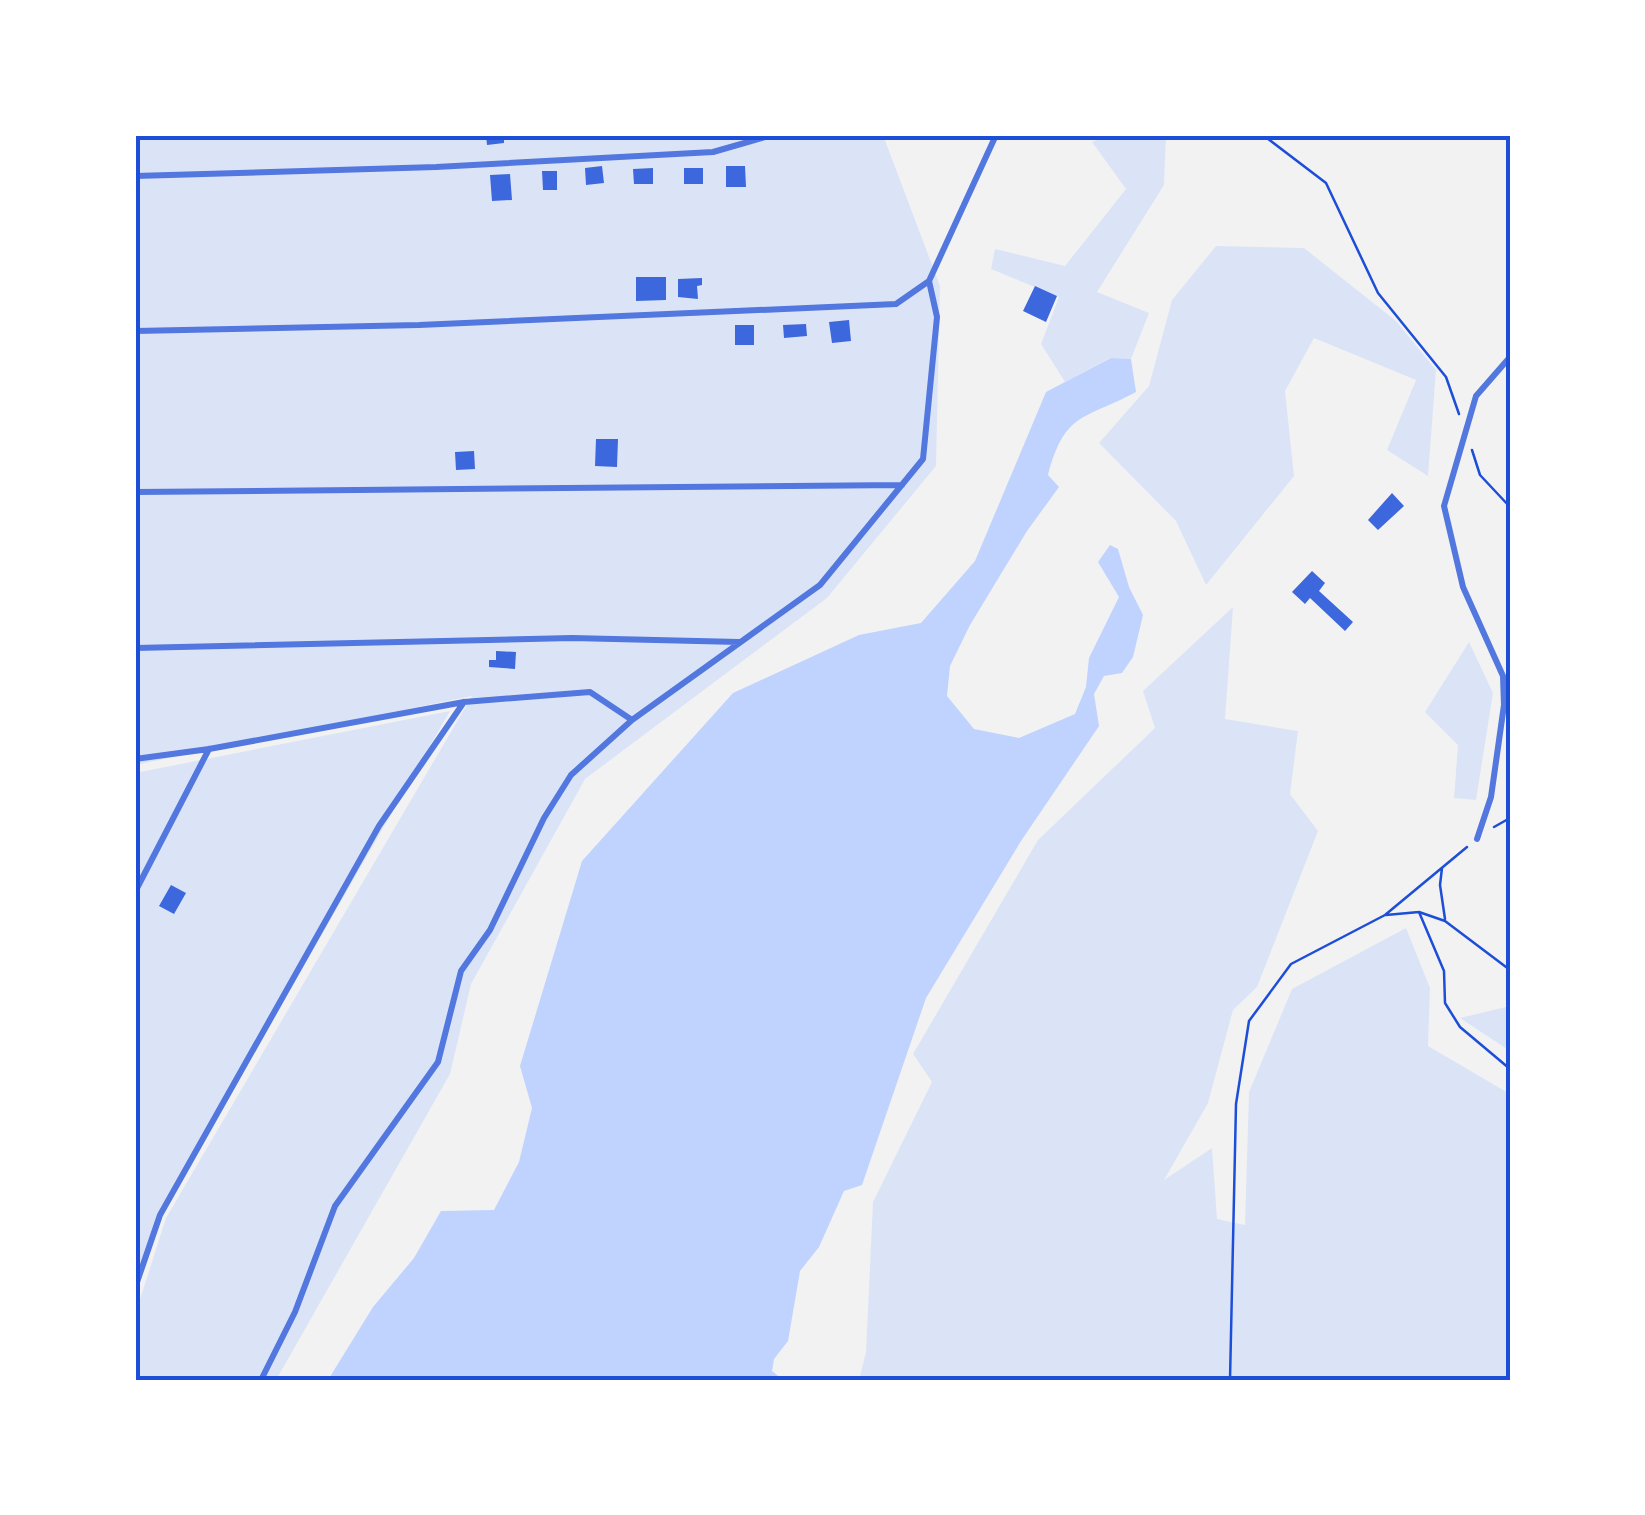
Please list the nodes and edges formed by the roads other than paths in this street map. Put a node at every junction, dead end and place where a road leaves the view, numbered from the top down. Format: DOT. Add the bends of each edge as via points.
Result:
graph roads {
  1 [pos="772,135"];
  2 [pos="996,135"];
  3 [pos="135,176"];
  4 [pos="930,281"];
  5 [pos="135,331"];
  6 [pos="1510,358"];
  7 [pos="902,485"];
  8 [pos="135,492"];
  9 [pos="739,642"];
  10 [pos="135,648"];
  11 [pos="464,702"];
  12 [pos="632,720"];
  13 [pos="209,749"];
  14 [pos="135,759"];
  15 [pos="1478,839"];
  16 [pos="135,892"];
  17 [pos="135,1288"];
  18 [pos="261,1380"];
  1 -- 3 [label="street" via="713,152"];
  2 -- 4 [label="street"];
  4 -- 5 [label="street" via="896,304"];
  4 -- 7 [label="street" via="937,318 923,458"];
  6 -- 15 [label="street" via="1476,396 1444,506 1464,586 1503,676 1491,797"];
  7 -- 8 [label="street"];
  7 -- 9 [label="street" via="820,585"];
  9 -- 10 [label="street" via="572,638"];
  9 -- 12 [label="street"];
  11 -- 12 [label="street" via="590,692"];
  11 -- 13 [label="street"];
  11 -- 17 [label="street" via="379,826 160,1215"];
  12 -- 18 [label="street" via="571,775 544,818 490,930 460,971 438,1062 336,1206"];
  13 -- 14 [label="street"];
  13 -- 16 [label="street"];
}
